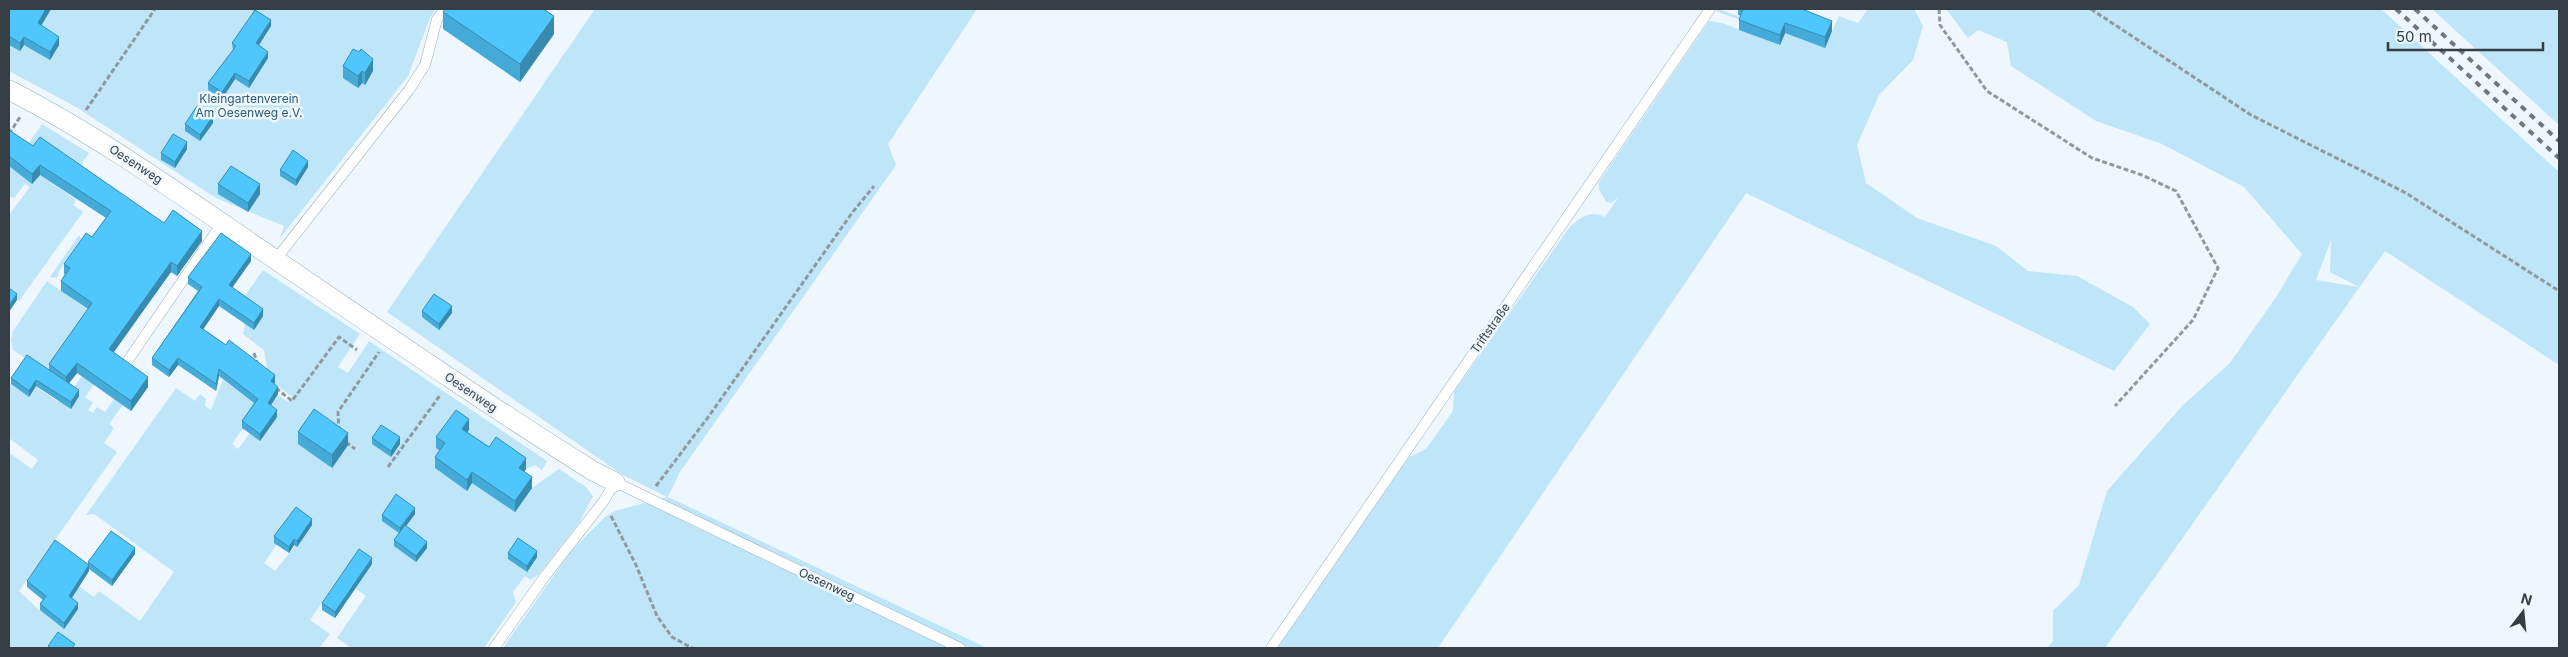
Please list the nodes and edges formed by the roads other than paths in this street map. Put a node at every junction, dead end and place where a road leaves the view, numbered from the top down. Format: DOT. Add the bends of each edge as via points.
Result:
graph roads {
  1 [pos="445,9"];
  2 [pos="1710,9"];
  3 [pos="9,90"];
  4 [pos="222,223"];
  5 [pos="276,259"];
  6 [pos="129,360"];
  7 [pos="615,482"];
  8 [pos="494,648"];
  9 [pos="960,648"];
  10 [pos="1271,648"];
  1 -- 5 [label="lane" via="438,19 425,65 409,90"];
  2 -- 10 [label="lane, Triftstraße"];
  3 -- 4 [label="street, Oesenweg" via="132,160"];
  4 -- 5 [label="street, Oesenweg"];
  4 -- 6 [label="lane"];
  5 -- 7 [label="street, Oesenweg" via="563,452"];
  7 -- 8 [label="lane"];
  7 -- 9 [label="lane, Oesenweg"];
}
